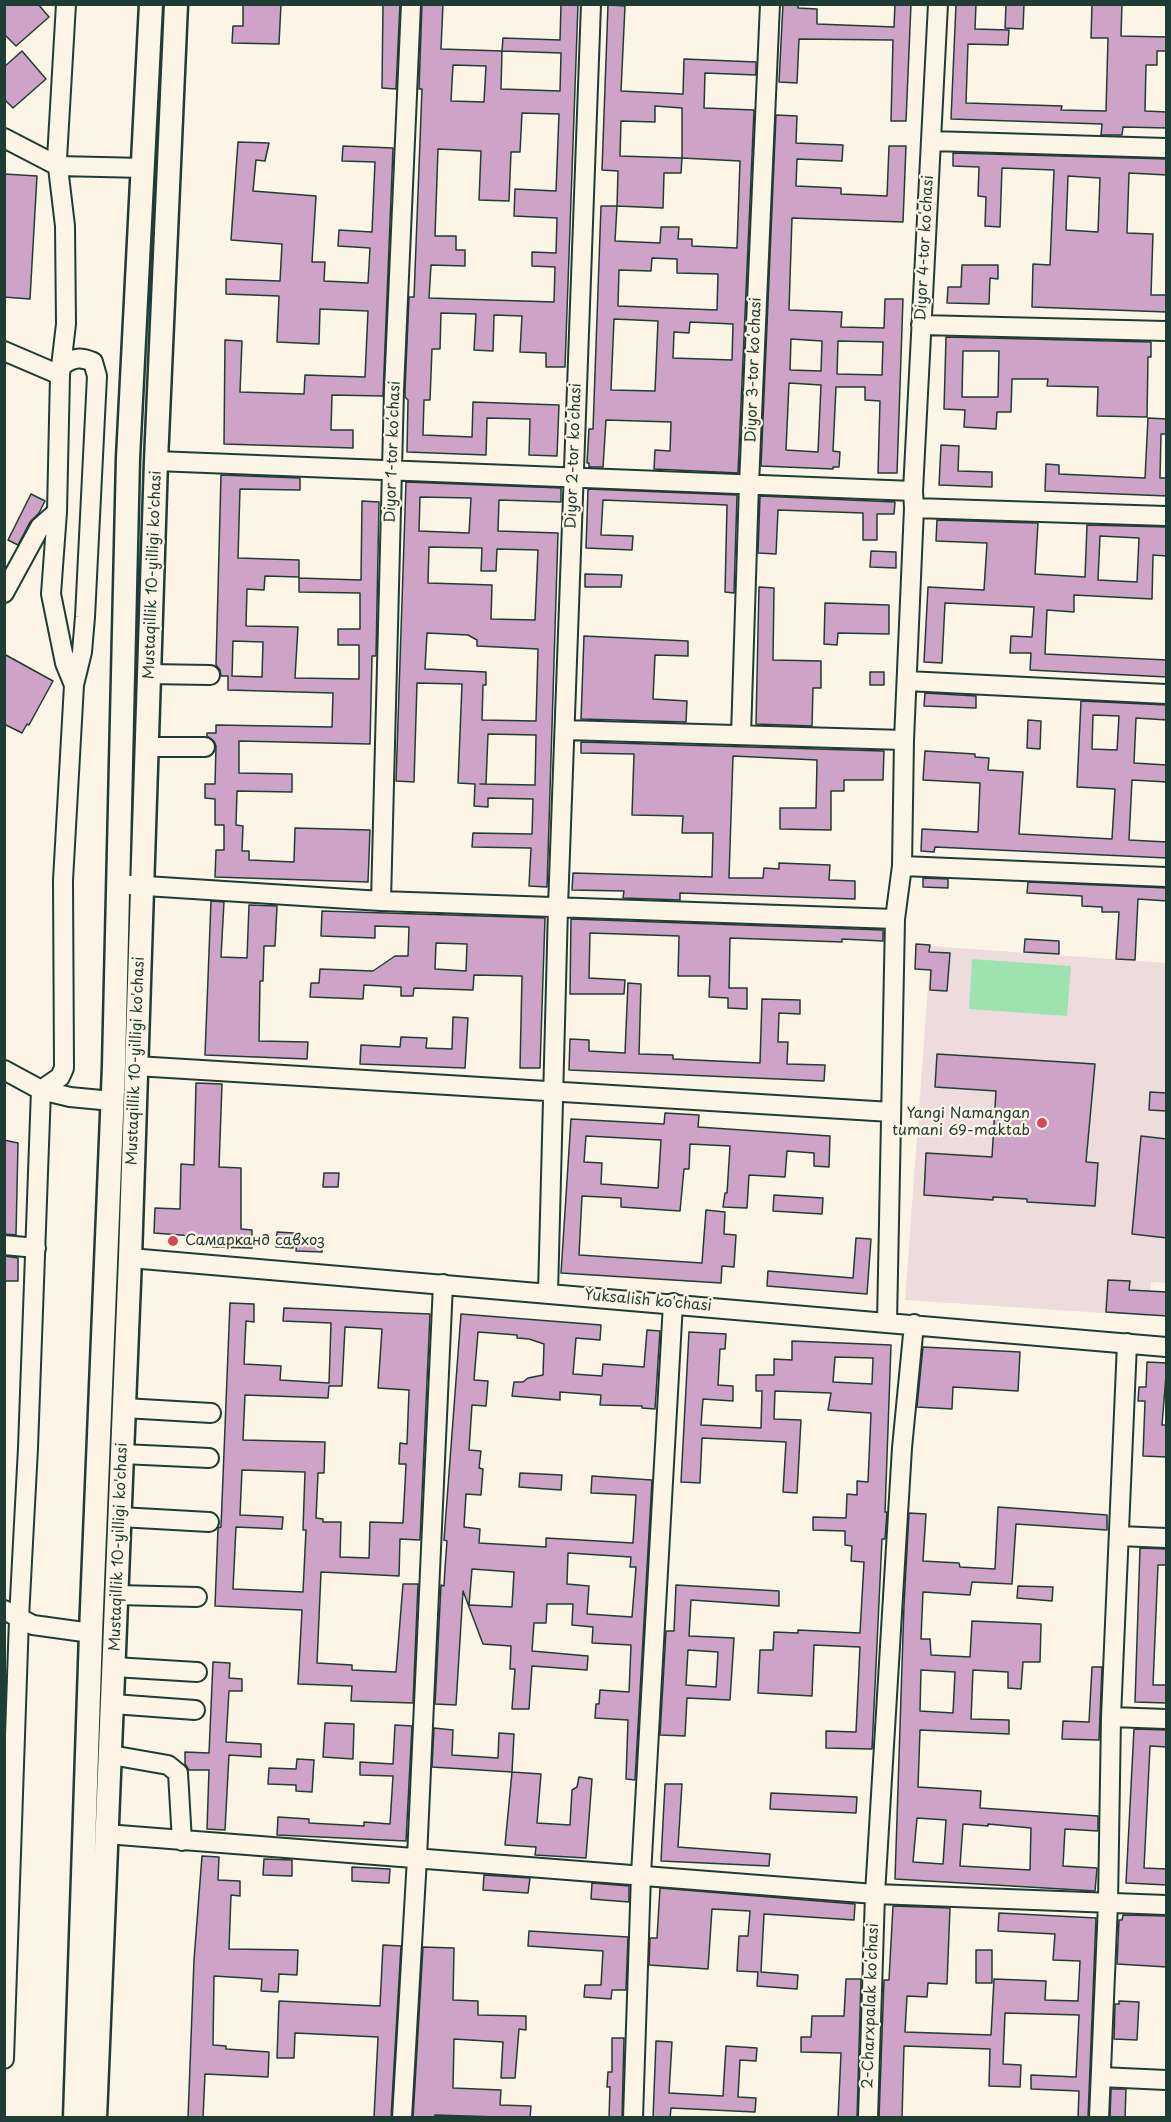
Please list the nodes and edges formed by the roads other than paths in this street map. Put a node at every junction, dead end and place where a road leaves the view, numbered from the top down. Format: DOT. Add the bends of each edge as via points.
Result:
graph roads {
  1 [pos="66,4"];
  2 [pos="152,4"];
  3 [pos="176,4"];
  4 [pos="411,4"];
  5 [pos="591,4"];
  6 [pos="770,4"];
  7 [pos="938,4"];
  8 [pos="4,138"];
  9 [pos="931,141"];
  10 [pos="1167,148"];
  11 [pos="58,166"];
  12 [pos="144,168"];
  13 [pos="921,325"];
  14 [pos="1167,331"];
  15 [pos="4,351"];
  16 [pos="62,370"];
  17 [pos="156,461"];
  18 [pos="392,470"];
  19 [pos="574,477"];
  20 [pos="749,484"];
  21 [pos="913,500"];
  22 [pos="57,512"];
  23 [pos="1167,516"];
  24 [pos="4,593"];
  25 [pos="149,674"];
  26 [pos="210,675"];
  27 [pos="907,681"];
  28 [pos="74,685"];
  29 [pos="1167,693"];
  30 [pos="565,730"];
  31 [pos="741,735"];
  32 [pos="904,740"];
  33 [pos="147,747"];
  34 [pos="206,747"];
  35 [pos="902,866"];
  36 [pos="1167,877"];
  37 [pos="120,885"];
  38 [pos="142,886"];
  39 [pos="381,901"];
  40 [pos="558,907"];
  41 [pos="895,919"];
  42 [pos="136,1066"];
  43 [pos="4,1070"];
  44 [pos="40,1090"];
  45 [pos="553,1092"];
  46 [pos="112,1101"];
  47 [pos="891,1112"];
  48 [pos="4,1245"];
  49 [pos="36,1248"];
  50 [pos="130,1258"];
  51 [pos="443,1284"];
  52 [pos="548,1293"];
  53 [pos="673,1304"];
  54 [pos="887,1322"];
  55 [pos="914,1324"];
  56 [pos="1127,1343"];
  57 [pos="1167,1347"];
  58 [pos="124,1408"];
  59 [pos="211,1413"];
  60 [pos="122,1454"];
  61 [pos="209,1458"];
  62 [pos="120,1517"];
  63 [pos="209,1522"];
  64 [pos="1119,1536"];
  65 [pos="1167,1538"];
  66 [pos="117,1595"];
  67 [pos="197,1597"];
  68 [pos="19,1618"];
  69 [pos="81,1632"];
  70 [pos="114,1667"];
  71 [pos="197,1672"];
  72 [pos="113,1704"];
  73 [pos="195,1710"];
  74 [pos="1111,1717"];
  75 [pos="1167,1719"];
  76 [pos="111,1755"];
  77 [pos="106,1834"];
  78 [pos="182,1841"];
  79 [pos="417,1858"];
  80 [pos="641,1875"];
  81 [pos="875,1894"];
  82 [pos="1108,1903"];
  83 [pos="1167,1905"];
  84 [pos="4,2059"];
  85 [pos="1101,2077"];
  86 [pos="1167,2080"];
  87 [pos="75,2118"];
  88 [pos="95,2118"];
  89 [pos="402,2118"];
  90 [pos="633,2118"];
  91 [pos="868,2118"];
  92 [pos="1099,2118"];
  1 -- 11 [label="street"];
  2 -- 12 [label="main road, Mustaqillik 10-yilligi ko'chasi"];
  3 -- 17 [label="main road, Mustaqillik 10-yilligi ko'chasi"];
  4 -- 18 [label="street, Diyor 1-tor koʻchasi"];
  5 -- 19 [label="street, Diyor 2-tor koʻchasi"];
  6 -- 20 [label="street, Diyor 3-tor koʻchasi"];
  7 -- 9 [label="street, Diyor 4-tor koʻchasi"];
  8 -- 11 [label="street"];
  9 -- 10 [label="street"];
  9 -- 13 [label="street, Diyor 4-tor koʻchasi"];
  11 -- 12 [label="street"];
  11 -- 16 [label="street" via="65,226 66,324"];
  12 -- 37 [label="main road, Mustaqillik 10-yilligi ko'chasi" via="128,458"];
  13 -- 14 [label="street"];
  13 -- 21 [label="street, Diyor 4-tor koʻchasi"];
  15 -- 16 [label="street"];
  16 -- 22 [label="street"];
  16 -- 28 [label="street" via="70,360 82,357 93,362 98,376 86,617"];
  17 -- 18 [label="street"];
  17 -- 25 [label="main road, Mustaqillik 10-yilligi ko'chasi"];
  18 -- 19 [label="street"];
  18 -- 39 [label="street, Diyor 1-tor koʻchasi"];
  19 -- 20 [label="street"];
  19 -- 30 [label="street, Diyor 2-tor koʻchasi"];
  20 -- 21 [label="street"];
  20 -- 31 [label="street, Diyor 3-tor koʻchasi"];
  21 -- 23 [label="street"];
  21 -- 27 [label="street, Diyor 4-tor koʻchasi"];
  22 -- 24 [label="street" via="40,527"];
  22 -- 28 [label="street" via="51,594 62,653"];
  25 -- 26 [label="street"];
  25 -- 33 [label="main road, Mustaqillik 10-yilligi ko'chasi"];
  27 -- 29 [label="street"];
  27 -- 32 [label="street, Diyor 4-tor koʻchasi"];
  28 -- 44 [label="street" via="63,880 64,1068 60,1077"];
  30 -- 31 [label="street"];
  30 -- 40 [label="street, Diyor 2-tor koʻchasi"];
  31 -- 32 [label="street"];
  32 -- 35 [label="street, Diyor 4-tor koʻchasi"];
  33 -- 34 [label="street"];
  33 -- 38 [label="main road, Mustaqillik 10-yilligi ko'chasi"];
  35 -- 36 [label="street"];
  35 -- 41 [label="street, Diyor 4-tor koʻchasi"];
  37 -- 38 [label="street"];
  37 -- 46 [label="main road, Mustaqillik 10-yilligi ko'chasi"];
  38 -- 39 [label="street"];
  38 -- 42 [label="main road, Mustaqillik 10-yilligi ko'chasi"];
  39 -- 40 [label="street"];
  40 -- 41 [label="street"];
  40 -- 45 [label="street, Diyor 2-tor koʻchasi"];
  41 -- 47 [label="street, Diyor 4-tor koʻchasi"];
  42 -- 45 [label="street"];
  42 -- 50 [label="main road, Mustaqillik 10-yilligi ko'chasi"];
  43 -- 44 [label="street"];
  44 -- 46 [label="street"];
  44 -- 49 [label="street"];
  45 -- 47 [label="street"];
  45 -- 52 [label="street, Diyor 2-tor koʻchasi"];
  46 -- 69 [label="main road, Mustaqillik 10-yilligi ko'chasi"];
  47 -- 54 [label="street, Diyor 4-tor koʻchasi"];
  48 -- 49 [label="street"];
  49 -- 68 [label="street"];
  50 -- 51 [label="street, Yuksalish ko'chasi"];
  50 -- 58 [label="main road, Mustaqillik 10-yilligi ko'chasi"];
  51 -- 52 [label="street, Yuksalish ko'chasi"];
  51 -- 79 [label="street"];
  52 -- 53 [label="street, Yuksalish ko'chasi"];
  53 -- 54 [label="street, Yuksalish ko'chasi"];
  53 -- 80 [label="street"];
  54 -- 55 [label="street, Yuksalish ko'chasi"];
  55 -- 56 [label="street, Yuksalish ko'chasi"];
  55 -- 81 [label="street, 2-Charxpalak koʻchasi" via="902,1448"];
  56 -- 57 [label="street, Yuksalish ko'chasi"];
  56 -- 64 [label="street"];
  58 -- 59 [label="street"];
  58 -- 60 [label="main road, Mustaqillik 10-yilligi ko'chasi"];
  60 -- 61 [label="street"];
  60 -- 62 [label="main road, Mustaqillik 10-yilligi ko'chasi"];
  62 -- 63 [label="street"];
  62 -- 66 [label="main road, Mustaqillik 10-yilligi ko'chasi"];
  64 -- 65 [label="street"];
  64 -- 74 [label="street"];
  66 -- 67 [label="street"];
  66 -- 70 [label="main road, Mustaqillik 10-yilligi ko'chasi"];
  68 -- 69 [label="street"];
  68 -- 84 [label="street"];
  69 -- 87 [label="main road, Mustaqillik 10-yilligi ko'chasi"];
  70 -- 71 [label="street"];
  70 -- 72 [label="main road, Mustaqillik 10-yilligi ko'chasi"];
  72 -- 73 [label="street"];
  72 -- 76 [label="main road, Mustaqillik 10-yilligi ko'chasi"];
  74 -- 75 [label="street"];
  74 -- 82 [label="street"];
  76 -- 77 [label="main road, Mustaqillik 10-yilligi ko'chasi"];
  76 -- 78 [label="street" via="168,1766 178,1773"];
  77 -- 78 [label="street"];
  77 -- 88 [label="main road, Mustaqillik 10-yilligi ko'chasi"];
  78 -- 79 [label="street"];
  79 -- 80 [label="street"];
  79 -- 89 [label="street"];
  80 -- 81 [label="street"];
  80 -- 90 [label="street"];
  81 -- 82 [label="street"];
  81 -- 91 [label="street, 2-Charxpalak koʻchasi"];
  82 -- 83 [label="street"];
  82 -- 85 [label="street"];
  85 -- 86 [label="street"];
  85 -- 92 [label="street"];
}
